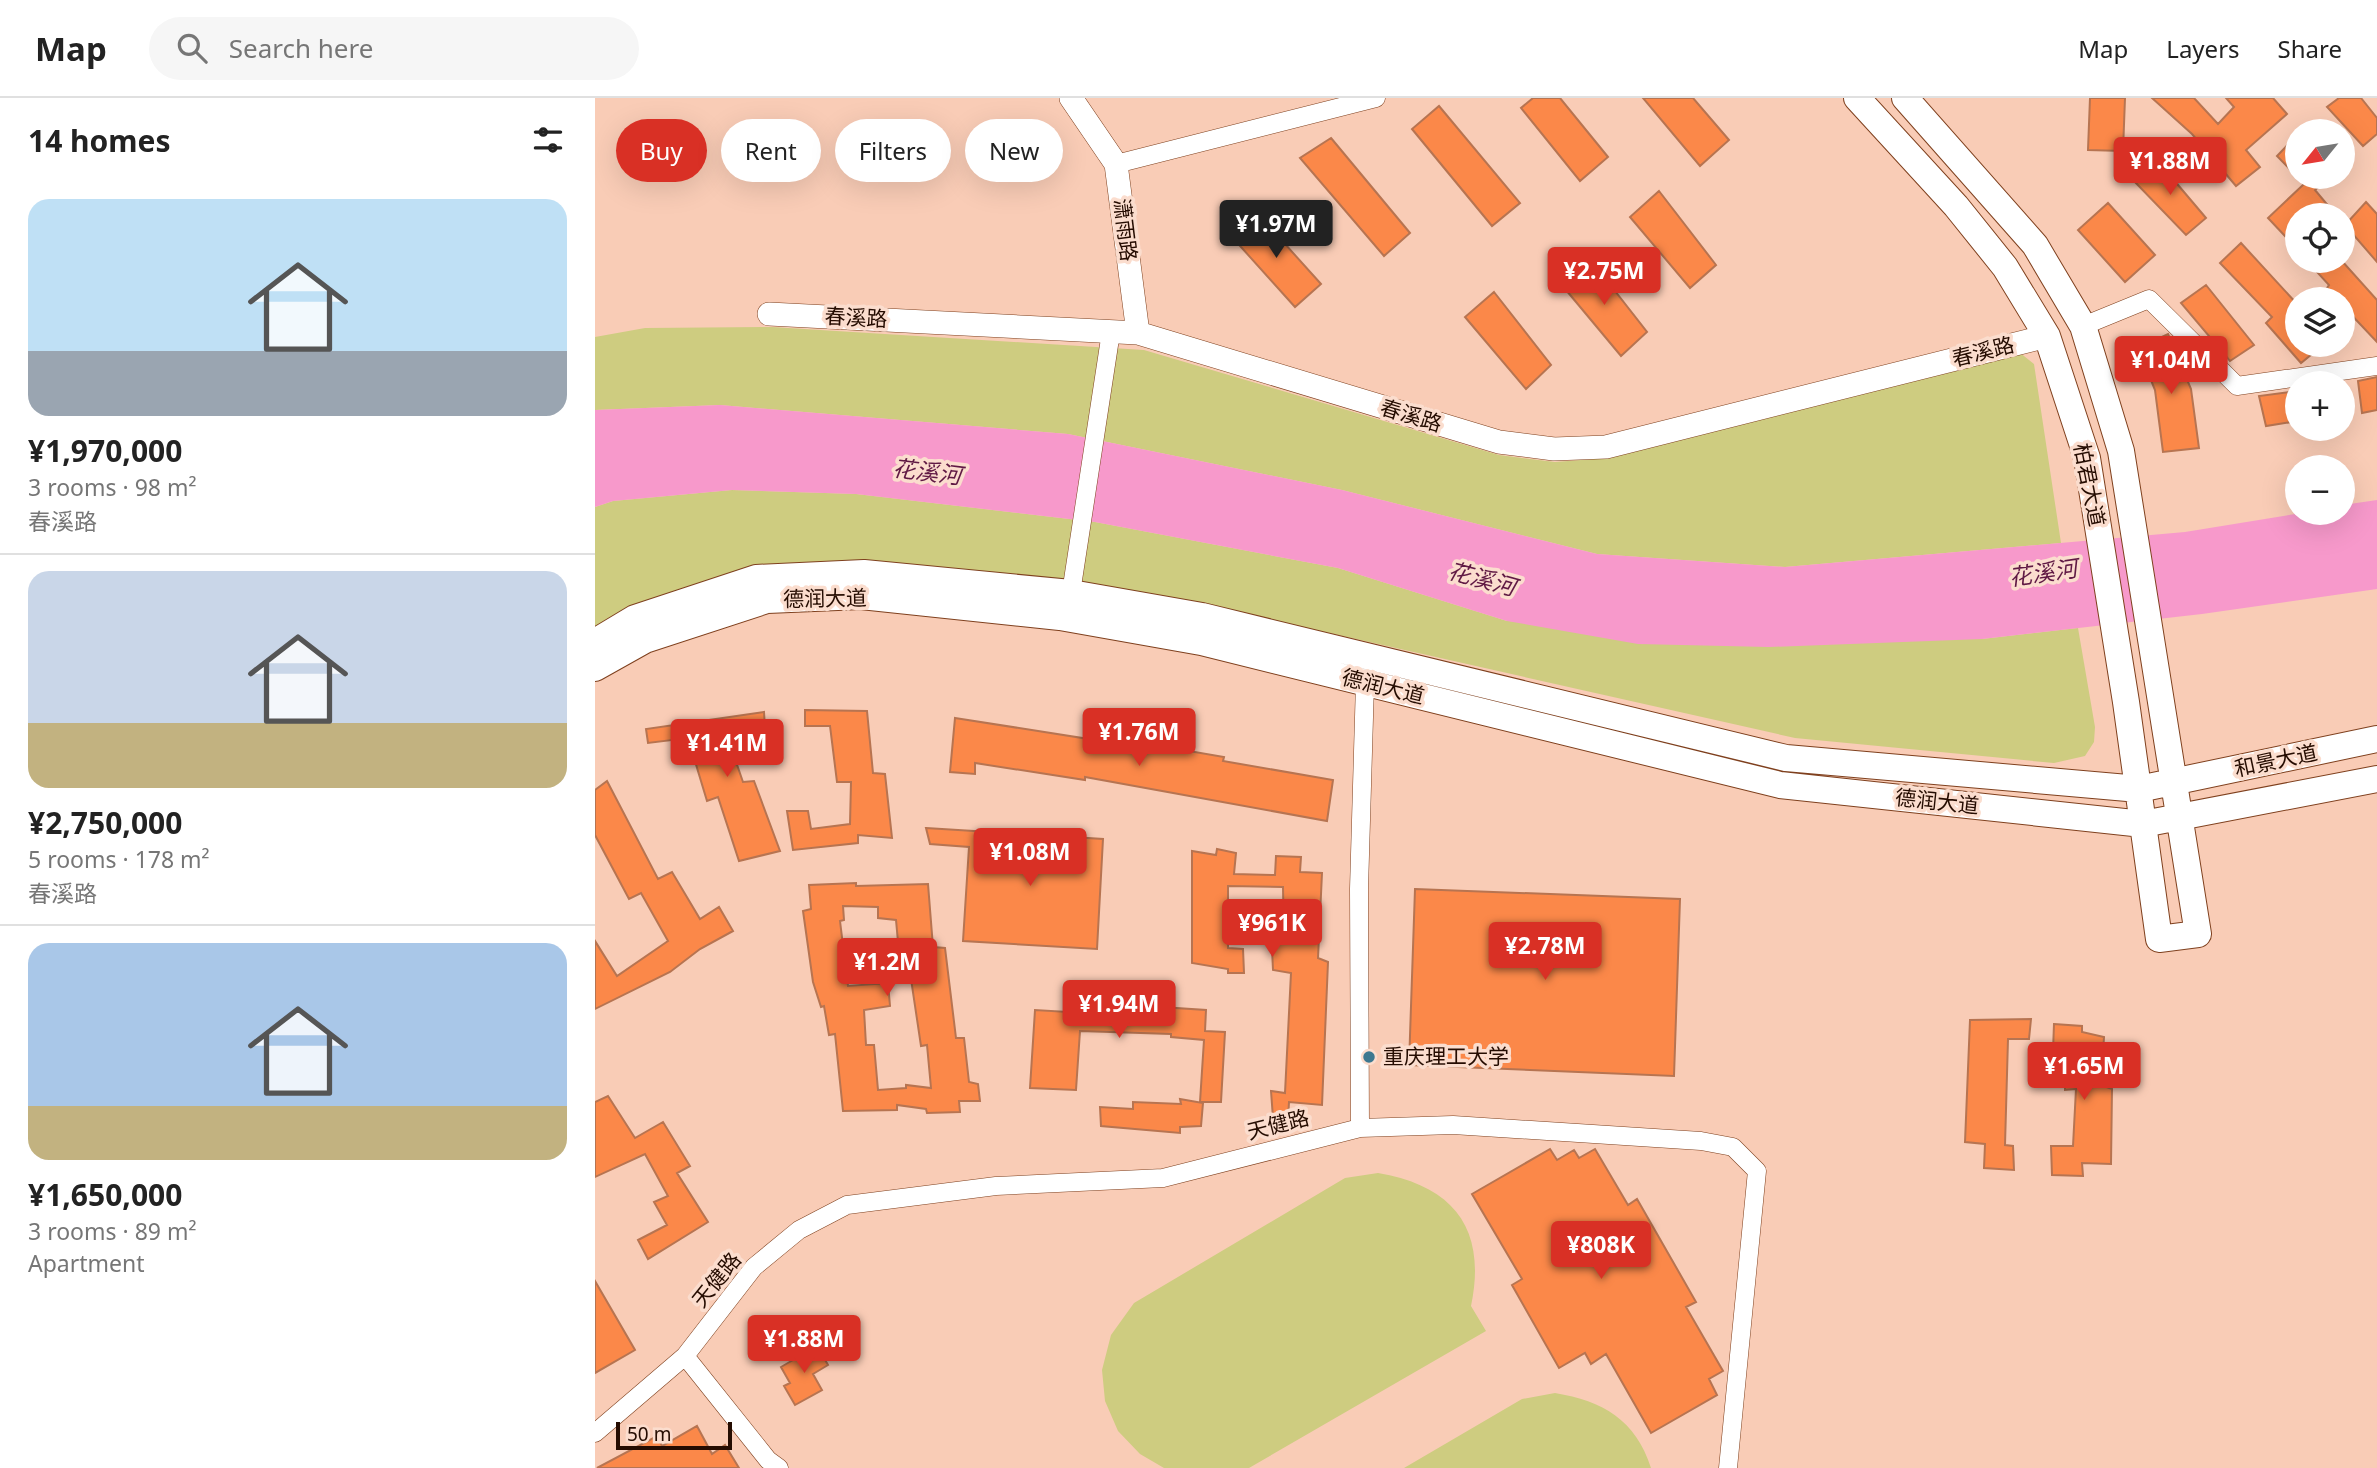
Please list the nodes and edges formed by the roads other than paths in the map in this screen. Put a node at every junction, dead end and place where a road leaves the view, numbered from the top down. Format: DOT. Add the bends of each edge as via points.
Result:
graph roads {
  1 [pos="1071,98"];
  2 [pos="1376,98"];
  3 [pos="1857,98"];
  4 [pos="1905,98"];
  5 [pos="1116,164"];
  6 [pos="769,314"];
  7 [pos="2083,326"];
  8 [pos="1111,332"];
  9 [pos="1138,333"];
  10 [pos="2047,336"];
  11 [pos="2377,366"];
  12 [pos="1073,580"];
  13 [pos="595,642"];
  14 [pos="595,668"];
  15 [pos="1365,683"];
  16 [pos="2377,739"];
  17 [pos="2377,779"];
  18 [pos="2174,782"];
  19 [pos="2139,789"];
  20 [pos="2180,817"];
  21 [pos="2143,824"];
  22 [pos="1360,1128"];
  23 [pos="685,1356"];
  24 [pos="595,1433"];
  25 [pos="779,1468"];
  26 [pos="1728,1468"];
  1 -- 5 [label="street, 潇雨路"];
  2 -- 5 [label="street"];
  3 -- 10 [label="main road, 柏君大道" via="2005,267"];
  4 -- 7 [label="main road, 柏君大道" via="2035,245"];
  5 -- 9 [label="street, 潇雨路"];
  6 -- 8 [label="street, 春溪路"];
  7 -- 11 [label="street" via="2149,299 2237,386"];
  7 -- 18 [label="main road, 柏君大道" via="2121,451"];
  8 -- 9 [label="street, 春溪路"];
  8 -- 12 [label="street"];
  9 -- 10 [label="street, 春溪路" via="1499,442 1554,449 1606,447"];
  10 -- 19 [label="main road, 柏君大道" via="2087,458"];
  12 -- 13 [label="main road, 德润大道" via="864,573 756,578 635,618"];
  12 -- 19 [label="main road, 德润大道" via="1786,758"];
  14 -- 15 [label="main road, 德润大道" via="645,640 767,600 861,596 1060,617 1201,642"];
  15 -- 21 [label="main road, 德润大道" via="1780,785"];
  15 -- 22 [label="street" via="1359,889"];
  16 -- 18 [label="main road, 和景大道"];
  17 -- 20 [label="main road, 和景大道"];
  18 -- 19 [label="main road, 德润大道"];
  18 -- 20 [label="main road, 柏君大道"];
  19 -- 21 [label="main road, 柏君大道"];
  20 -- 21 [label="main road, 德润大道"];
  20 -- 21 [label="main road, 柏君大道" via="2198,934 2159,940"];
  22 -- 23 [label="street, 天健路" via="1163,1178 996,1186 847,1205 799,1230 754,1267"];
  22 -- 26 [label="street, 天健路" via="1453,1125 1733,1147 1757,1171"];
  23 -- 24 [label="street, 天健路"];
  23 -- 25 [label="street"];
}
